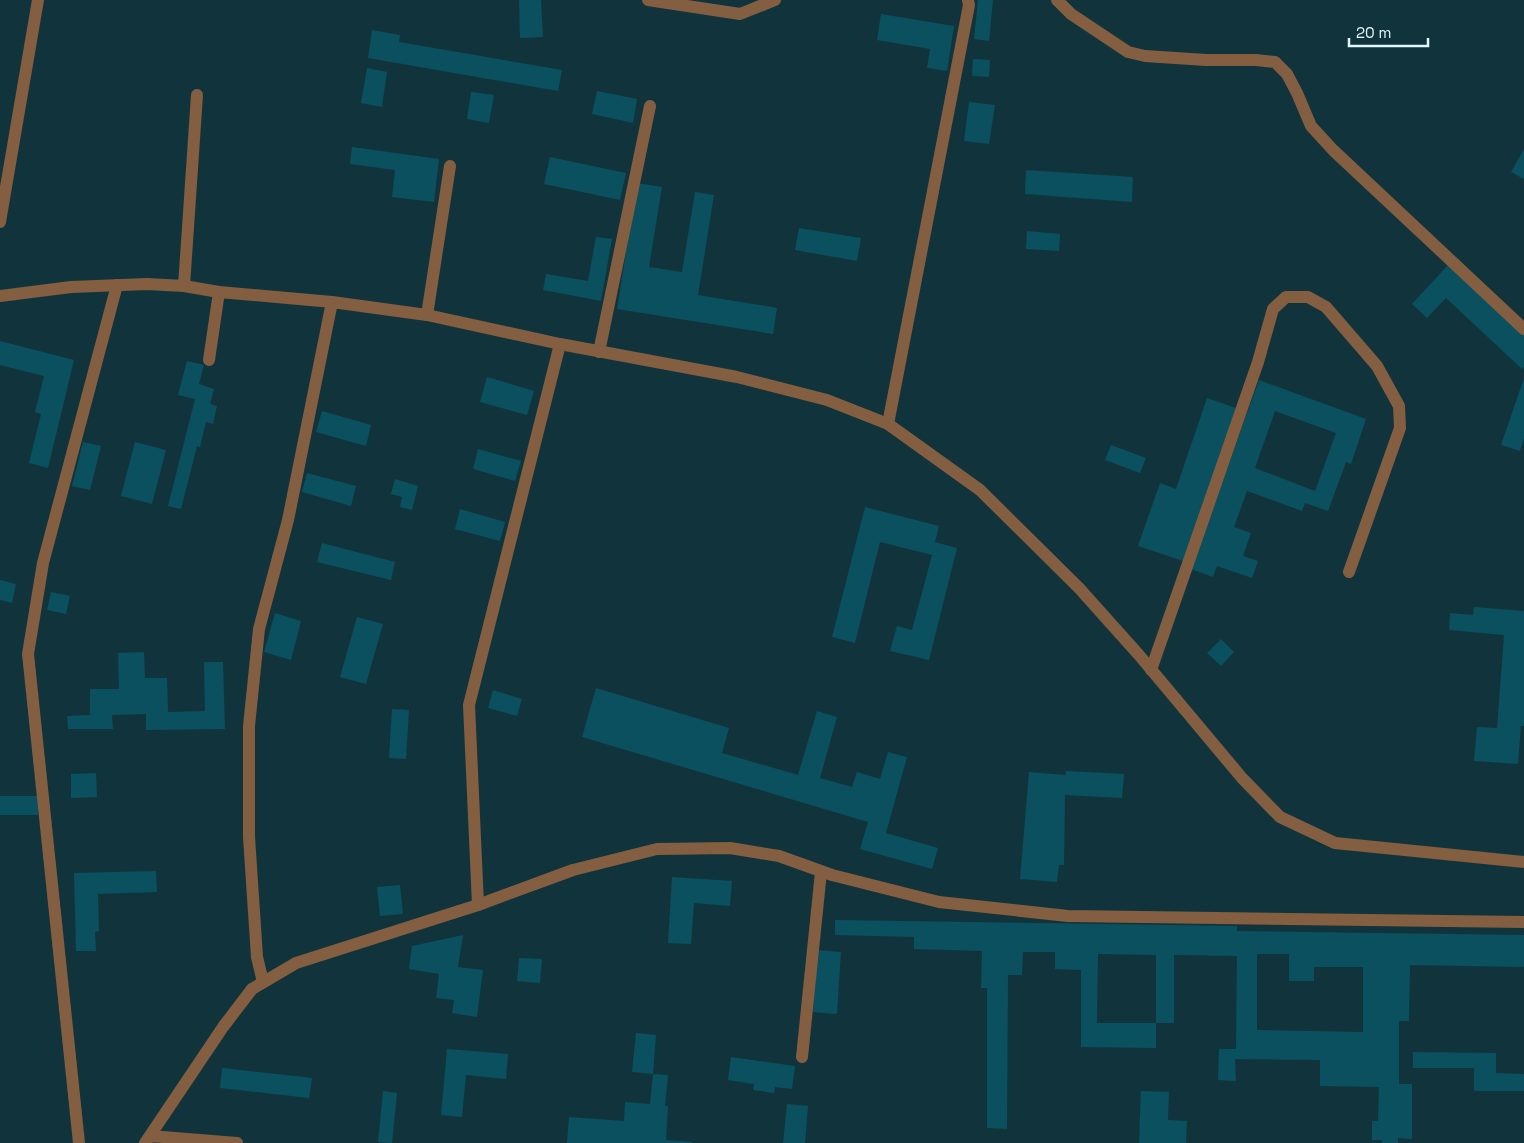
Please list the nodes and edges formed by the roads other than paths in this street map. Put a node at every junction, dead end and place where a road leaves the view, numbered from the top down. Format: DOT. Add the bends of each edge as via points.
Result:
graph roads {
  1 [pos="38,0"];
  2 [pos="648,0"];
  3 [pos="775,0"];
  4 [pos="968,0"];
  5 [pos="1057,0"];
  6 [pos="197,95"];
  7 [pos="650,106"];
  8 [pos="450,166"];
  9 [pos="0,222"];
  10 [pos="117,285"];
  11 [pos="184,286"];
  12 [pos="219,292"];
  13 [pos="0,296"];
  14 [pos="332,302"];
  15 [pos="427,315"];
  16 [pos="1524,329"];
  17 [pos="560,344"];
  18 [pos="599,352"];
  19 [pos="209,360"];
  20 [pos="888,424"];
  21 [pos="1349,572"];
  22 [pos="1151,670"];
  23 [pos="1524,862"];
  24 [pos="821,872"];
  25 [pos="478,905"];
  26 [pos="1524,922"];
  27 [pos="263,982"];
  28 [pos="802,1057"];
  29 [pos="148,1140"];
  30 [pos="79,1143"];
  31 [pos="237,1143"];
  1 -- 9 [label="street"];
  2 -- 3 [label="street" via="740,14"];
  4 -- 20 [label="street"];
  5 -- 16 [label="street" via="1071,14 1128,52 1145,56 1275,62 1287,74 1312,126 1333,150"];
  6 -- 11 [label="street"];
  7 -- 18 [label="street"];
  8 -- 15 [label="street"];
  10 -- 11 [label="street"];
  10 -- 13 [label="street"];
  10 -- 30 [label="street" via="43,563 28,654"];
  11 -- 12 [label="street"];
  12 -- 14 [label="street"];
  12 -- 19 [label="street"];
  14 -- 15 [label="street"];
  14 -- 27 [label="street" via="288,520 259,629 249,726 249,837 257,957"];
  15 -- 17 [label="street"];
  17 -- 18 [label="street"];
  17 -- 25 [label="street" via="469,705"];
  18 -- 20 [label="street" via="746,380 827,400"];
  20 -- 22 [label="street" via="980,490 1078,588"];
  21 -- 22 [label="street" via="1400,428 1399,406 1377,366 1326,307 1308,297 1286,297 1273,309 1258,362"];
  22 -- 23 [label="street" via="1242,778 1280,817 1335,843"];
  24 -- 25 [label="street" via="779,856 730,848 658,849 573,870"];
  24 -- 26 [label="street" via="939,902 1068,916"];
  24 -- 28 [label="street"];
  25 -- 27 [label="street" via="296,963"];
  27 -- 29 [label="street" via="252,989 223,1027"];
  29 -- 31 [label="street"];
}
